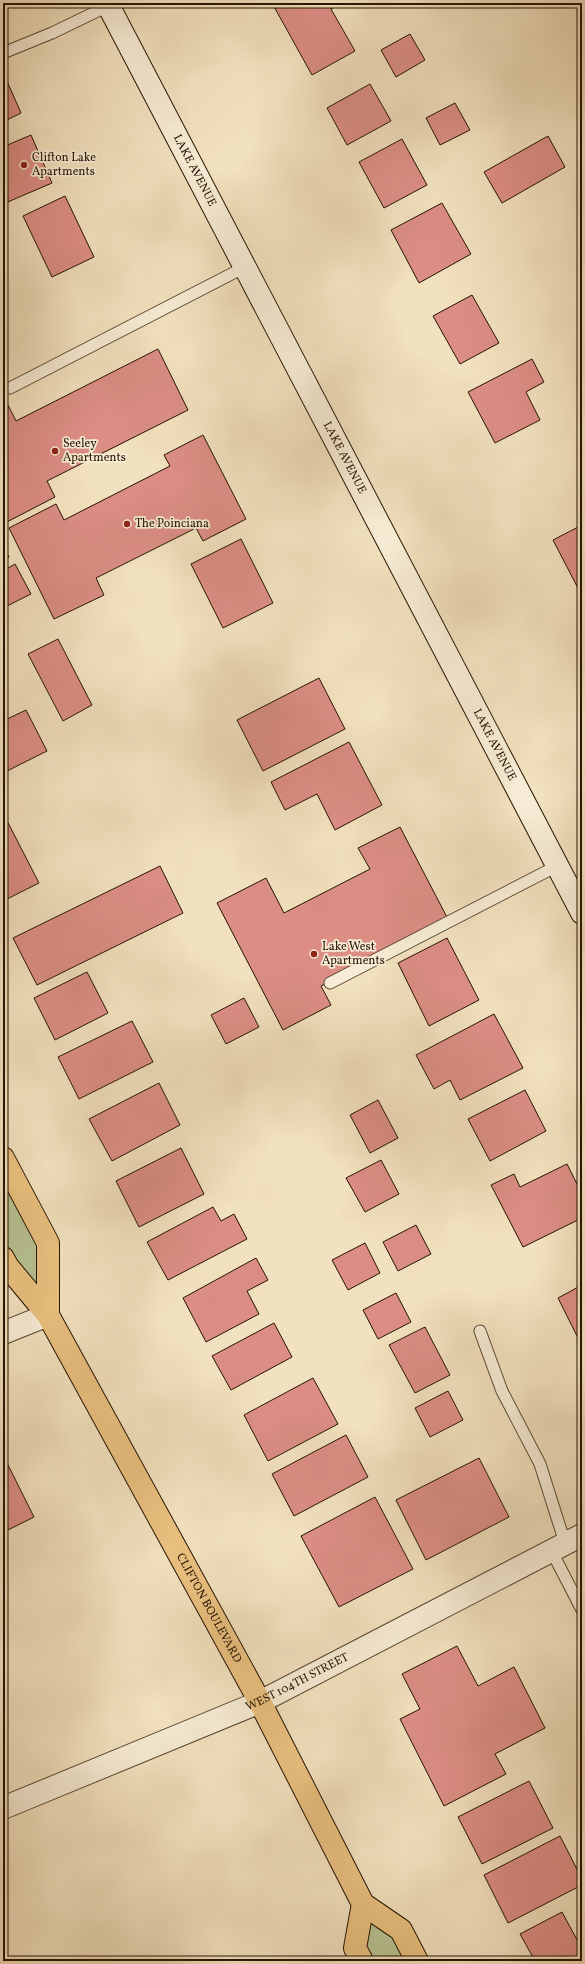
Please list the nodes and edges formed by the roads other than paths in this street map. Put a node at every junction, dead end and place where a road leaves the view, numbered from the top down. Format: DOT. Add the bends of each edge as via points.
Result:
graph roads {
  1 [pos="107,5"];
  2 [pos="3,53"];
  3 [pos="245,267"];
  4 [pos="10,388"];
  5 [pos="557,866"];
  6 [pos="582,913"];
  7 [pos="330,983"];
  8 [pos="3,1158"];
  9 [pos="3,1258"];
  10 [pos="48,1315"];
  11 [pos="480,1331"];
  12 [pos="3,1333"];
  13 [pos="566,1543"];
  14 [pos="582,1610"];
  15 [pos="260,1702"];
  16 [pos="3,1808"];
  17 [pos="364,1904"];
  18 [pos="362,1961"];
  19 [pos="417,1961"];
  1 -- 2 [label="lane" via="52,33"];
  1 -- 3 [label="street, LAKE AVENUE"];
  3 -- 4 [label="lane"];
  3 -- 5 [label="street, LAKE AVENUE"];
  5 -- 6 [label="street, LAKE AVENUE"];
  5 -- 7 [label="lane"];
  8 -- 10 [label="main road, CLIFTON BOULEVARD" via="48,1243"];
  9 -- 10 [label="main road, CLIFTON BOULEVARD"];
  10 -- 12 [label="street"];
  10 -- 15 [label="main road, CLIFTON BOULEVARD"];
  11 -- 13 [label="lane" via="502,1391 540,1464"];
  13 -- 14 [label="lane"];
  13 -- 15 [label="street, WEST 104TH STREET"];
  15 -- 16 [label="street, WEST 104TH STREET"];
  15 -- 17 [label="main road, CLIFTON BOULEVARD"];
  17 -- 18 [label="main road" via="355,1948"];
  17 -- 19 [label="main road, CLIFTON BOULEVARD" via="401,1930"];
}
